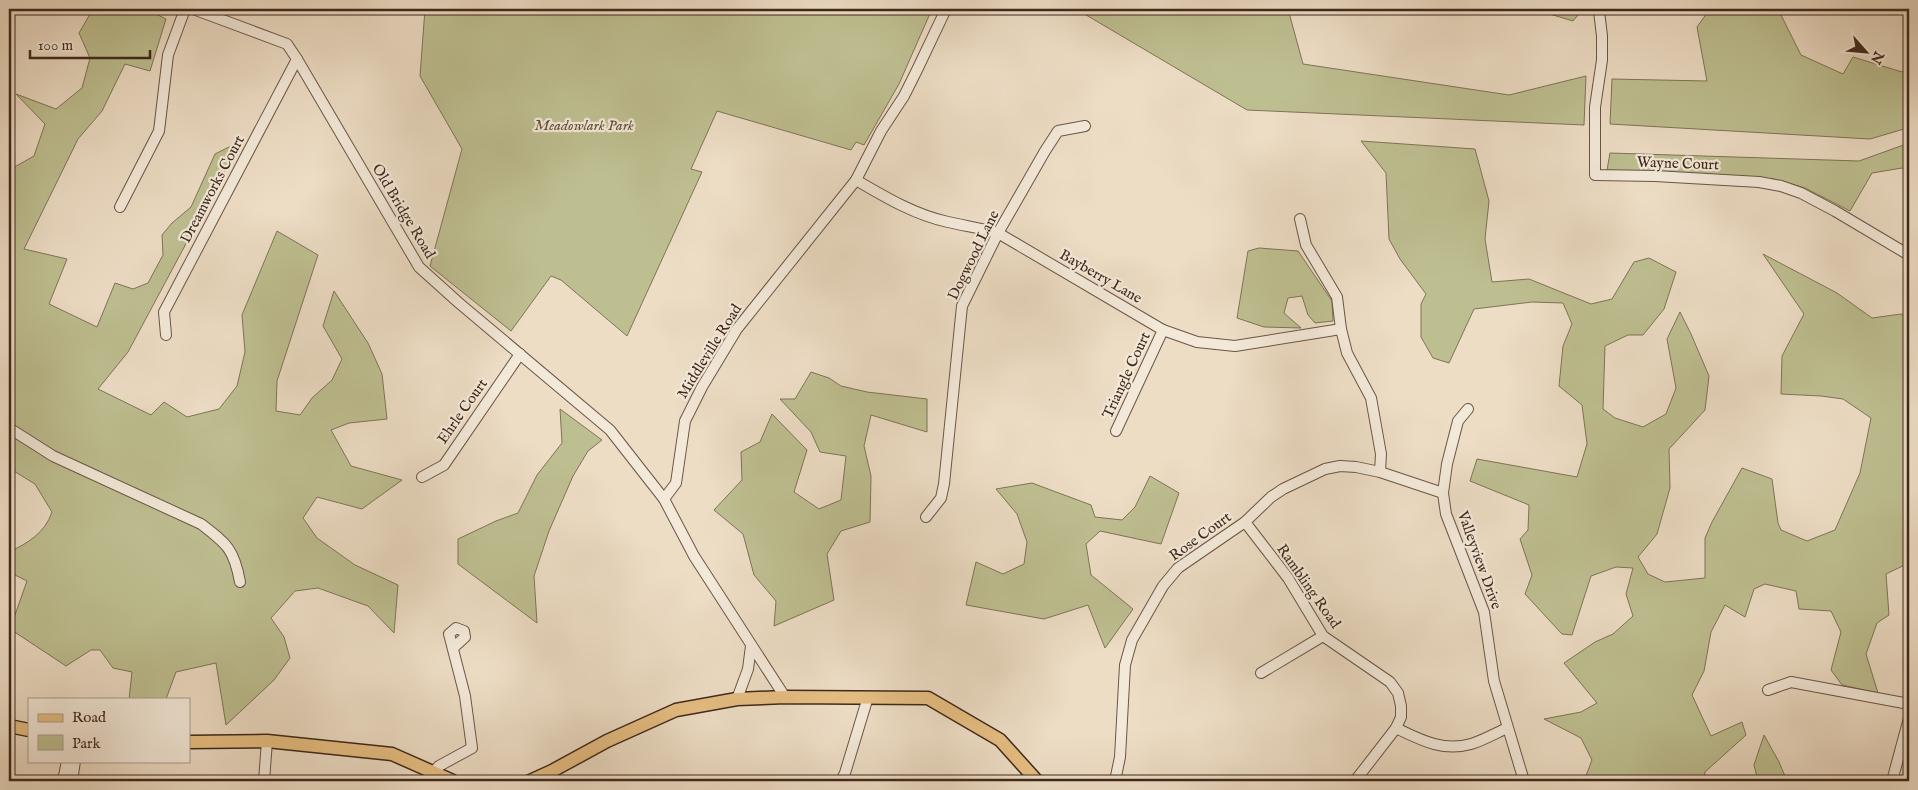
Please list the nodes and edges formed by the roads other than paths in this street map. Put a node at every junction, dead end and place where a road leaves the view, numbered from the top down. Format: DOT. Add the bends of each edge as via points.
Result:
graph roads {
  1 [pos="12,9"];
  2 [pos="185,9"];
  3 [pos="193,9"];
  4 [pos="946,9"];
  5 [pos="1600,9"];
  6 [pos="9,14"];
  7 [pos="297,59"];
  8 [pos="1085,126"];
  9 [pos="856,180"];
  10 [pos="120,207"];
  11 [pos="1300,219"];
  12 [pos="998,233"];
  13 [pos="1909,255"];
  14 [pos="1341,329"];
  15 [pos="1163,330"];
  16 [pos="166,335"];
  17 [pos="520,354"];
  18 [pos="1468,409"];
  19 [pos="9,428"];
  20 [pos="1116,431"];
  21 [pos="1380,472"];
  22 [pos="422,477"];
  23 [pos="1443,493"];
  24 [pos="664,499"];
  25 [pos="926,517"];
  26 [pos="1245,522"];
  27 [pos="240,582"];
  28 [pos="1323,636"];
  29 [pos="751,646"];
  30 [pos="453,648"];
  31 [pos="1261,673"];
  32 [pos="1768,690"];
  33 [pos="785,697"];
  34 [pos="868,698"];
  35 [pos="737,699"];
  36 [pos="1909,704"];
  37 [pos="1909,718"];
  38 [pos="9,726"];
  39 [pos="1396,728"];
  40 [pos="1507,728"];
  41 [pos="28,730"];
  42 [pos="267,741"];
  43 [pos="190,742"];
  44 [pos="67,762"];
  45 [pos="75,762"];
  46 [pos="432,773"];
  47 [pos="552,776"];
  48 [pos="1035,780"];
  49 [pos="63,781"];
  50 [pos="72,781"];
  51 [pos="264,781"];
  52 [pos="453,781"];
  53 [pos="530,781"];
  54 [pos="840,781"];
  55 [pos="1115,781"];
  56 [pos="1356,781"];
  57 [pos="1524,781"];
  58 [pos="1892,781"];
  1 -- 6 [label="street"];
  2 -- 10 [label="street" via="168,55 159,131"];
  3 -- 7 [label="street, Old Bridge Road" via="287,44"];
  4 -- 9 [label="street, Middleville Road" via="904,96 881,131"];
  5 -- 13 [label="street, Wayne Court" via="1602,60 1595,107 1595,175 1758,182 1781,186 1801,193"];
  7 -- 16 [label="street, Dreamworks Court" via="164,312"];
  7 -- 17 [label="street, Old Bridge Road" via="419,267"];
  8 -- 12 [label="street, Dogwood Lane" via="1058,131"];
  9 -- 12 [label="street, Bayberry Lane" via="914,211"];
  9 -- 24 [label="street, Middleville Road" via="738,329 702,387 685,421 676,484"];
  11 -- 14 [label="street" via="1306,245 1337,297"];
  12 -- 15 [label="street, Bayberry Lane"];
  12 -- 25 [label="street, Dogwood Lane" via="962,306 944,484 941,498"];
  14 -- 15 [label="street, Bayberry Lane" via="1235,346 1197,342"];
  14 -- 21 [label="street" via="1348,353 1371,398 1381,454"];
  15 -- 20 [label="street, Triangle Court"];
  17 -- 22 [label="street, Ehrle Court" via="444,465"];
  17 -- 24 [label="street, Old Bridge Road" via="610,430"];
  18 -- 23 [label="street, Valleyview Drive" via="1458,421"];
  19 -- 27 [label="street" via="52,456 201,524 222,540 236,560"];
  21 -- 23 [label="street, Rose Court"];
  21 -- 26 [label="street, Rose Court" via="1340,466 1326,469 1283,489"];
  23 -- 40 [label="street, Valleyview Drive" via="1452,534 1484,612 1494,681"];
  24 -- 29 [label="street" via="694,556"];
  26 -- 28 [label="street, Rambling Road" via="1288,578"];
  26 -- 55 [label="street, Rose Court" via="1178,568 1163,586 1132,640 1125,665 1120,757"];
  28 -- 31 [label="street"];
  28 -- 39 [label="street, Rambling Road" via="1390,682 1401,706 1401,718"];
  29 -- 33 [label="street"];
  29 -- 35 [label="street" via="748,669"];
  30 -- 46 [label="street" via="465,696 472,748"];
  32 -- 36 [label="street" via="1791,682"];
  33 -- 34 [label="main road"];
  33 -- 35 [label="main road"];
  34 -- 48 [label="main road" via="928,698 1000,740"];
  34 -- 54 [label="street"];
  35 -- 47 [label="main road" via="676,710 607,741"];
  37 -- 58 [label="street"];
  38 -- 41 [label="main road"];
  39 -- 40 [label="street" via="1442,747 1472,744"];
  39 -- 56 [label="street"];
  40 -- 57 [label="street, Valleyview Drive"];
  42 -- 43 [label="main road"];
  42 -- 46 [label="main road" via="392,754"];
  42 -- 51 [label="street"];
  44 -- 49 [label="street"];
  45 -- 50 [label="street"];
  46 -- 52 [label="main road"];
  47 -- 53 [label="main road"];
}
